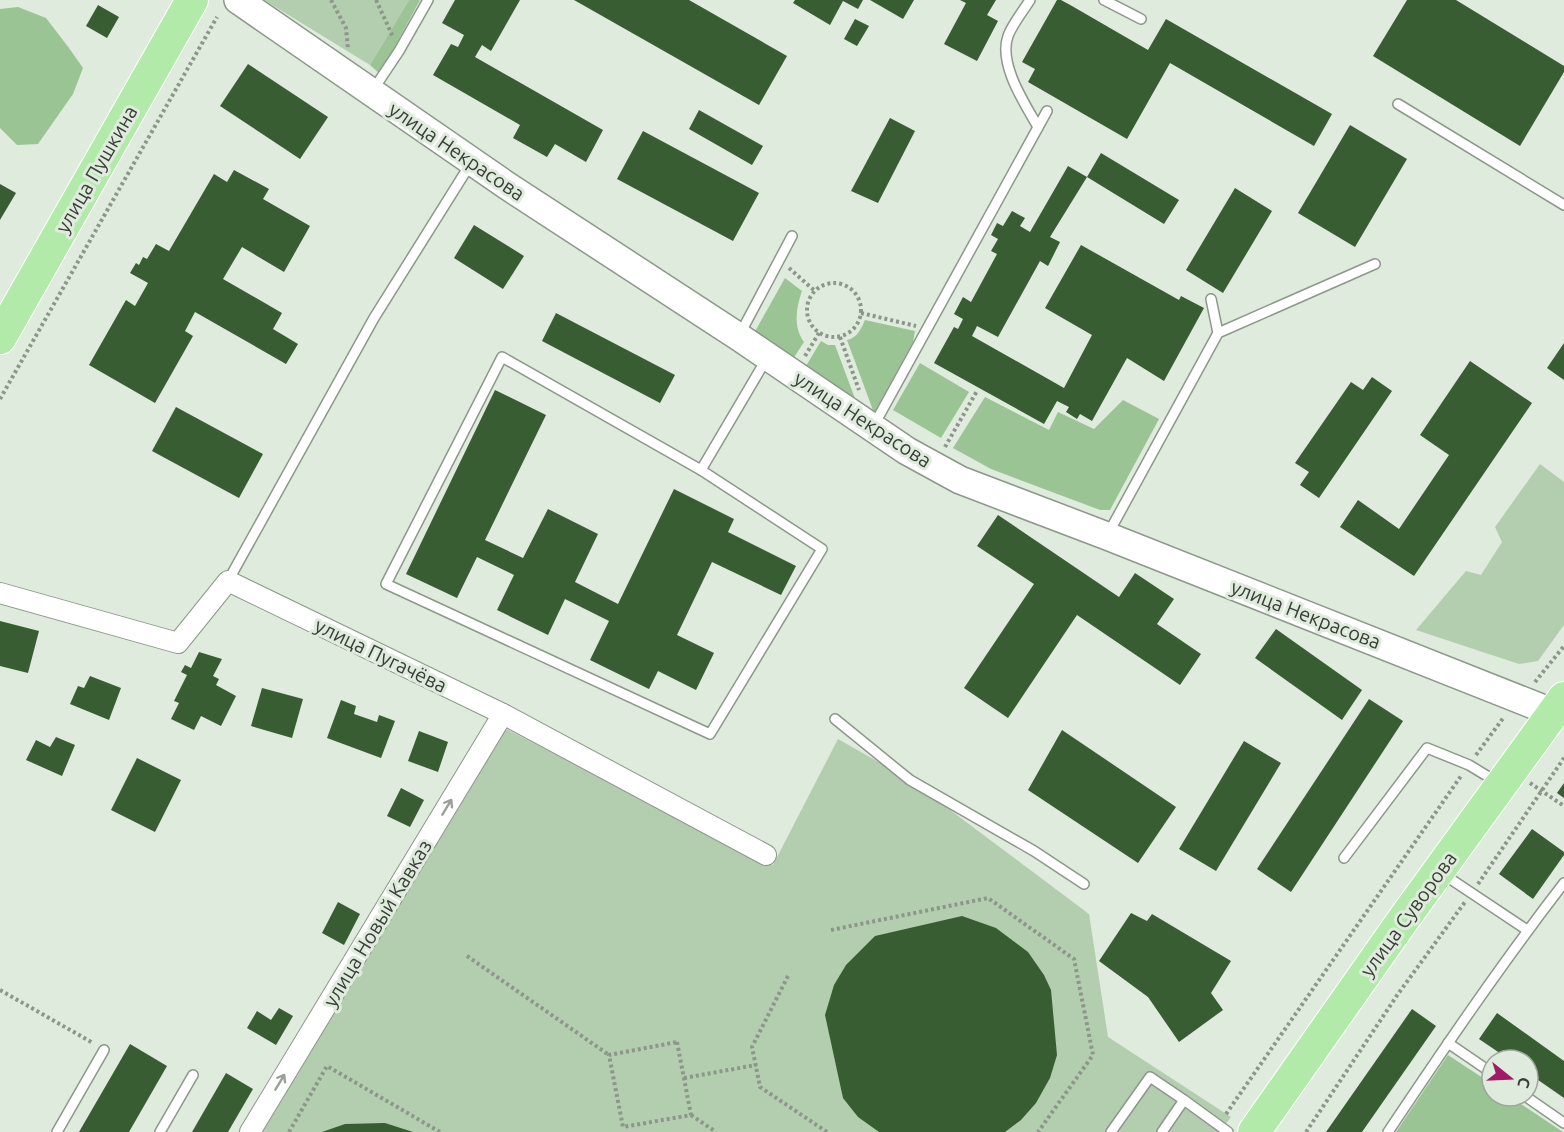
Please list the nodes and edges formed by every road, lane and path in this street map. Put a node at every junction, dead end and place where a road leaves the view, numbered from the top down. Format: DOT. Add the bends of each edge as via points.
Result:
graph roads {
  1 [pos="192,0"];
  2 [pos="238,0"];
  3 [pos="331,0"];
  4 [pos="376,0"];
  5 [pos="428,0"];
  6 [pos="1030,0"];
  7 [pos="1104,0"];
  8 [pos="217,17"];
  9 [pos="1141,19"];
  10 [pos="348,50"];
  11 [pos="399,51"];
  12 [pos="371,92"];
  13 [pos="1398,104"];
  14 [pos="1047,111"];
  15 [pos="1038,127"];
  16 [pos="471,162"];
  17 [pos="1564,205"];
  18 [pos="792,236"];
  19 [pos="780,260"];
  20 [pos="1375,264"];
  21 [pos="815,291"];
  22 [pos="1210,299"];
  23 [pos="861,313"];
  24 [pos="927,328"];
  25 [pos="1218,333"];
  26 [pos="739,337"];
  27 [pos="840,337"];
  28 [pos="0,338"];
  29 [pos="768,356"];
  30 [pos="977,391"];
  31 [pos="860,394"];
  32 [pos="0,399"];
  33 [pos="873,427"];
  34 [pos="934,466"];
  35 [pos="701,470"];
  36 [pos="1107,536"];
  37 [pos="228,581"];
  38 [pos="0,593"];
  39 [pos="1564,646"];
  40 [pos="1533,685"];
  41 [pos="1559,705"];
  42 [pos="1510,709"];
  43 [pos="503,714"];
  44 [pos="835,719"];
  45 [pos="1564,758"];
  46 [pos="1468,765"];
  47 [pos="1507,777"];
  48 [pos="1541,791"];
  49 [pos="1564,806"];
  50 [pos="766,855"];
  51 [pos="1344,858"];
  52 [pos="1439,871"];
  53 [pos="1564,883"];
  54 [pos="1084,884"];
  55 [pos="1472,894"];
  56 [pos="831,930"];
  57 [pos="1527,930"];
  58 [pos="467,956"];
  59 [pos="788,976"];
  60 [pos="0,990"];
  61 [pos="1448,1043"];
  62 [pos="104,1050"];
  63 [pos="609,1054"];
  64 [pos="756,1065"];
  65 [pos="1480,1065"];
  66 [pos="193,1075"];
  67 [pos="684,1078"];
  68 [pos="1184,1100"];
  69 [pos="1540,1106"];
  70 [pos="691,1114"];
  71 [pos="1564,1123"];
  72 [pos="1218,1125"];
  73 [pos="621,1130"];
  74 [pos="57,1132"];
  75 [pos="160,1132"];
  76 [pos="250,1132"];
  77 [pos="289,1132"];
  78 [pos="440,1132"];
  79 [pos="716,1132"];
  80 [pos="827,1132"];
  81 [pos="1038,1132"];
  82 [pos="1111,1132"];
  83 [pos="1161,1132"];
  84 [pos="1228,1132"];
  85 [pos="1254,1132"];
  86 [pos="1306,1132"];
  87 [pos="1388,1132"];
  1 -- 28 [label="main road, улица Пушкина"];
  2 -- 12 [label="main road, улица Некрасова"];
  3 -- 10 [label="path" via="346,28"];
  4 -- 11 [label="path"];
  5 -- 11 [label="lane"];
  6 -- 15 [label="lane" via="1008,37 1006,57 1018,92"];
  7 -- 9 [label="lane"];
  8 -- 32 [label="path"];
  11 -- 12 [label="lane"];
  12 -- 16 [label="main road, улица Некрасова"];
  13 -- 17 [label="lane"];
  14 -- 15 [label="lane"];
  15 -- 24 [label="lane"];
  16 -- 26 [label="main road, улица Некрасова"];
  16 -- 37 [label="lane" via="374,318"];
  18 -- 19 [label="lane"];
  19 -- 21 [label="path"];
  19 -- 26 [label="lane"];
  20 -- 25 [label="lane"];
  21 -- 23 [label="path" via="830,284 846,286 858,297"];
  21 -- 27 [label="path" via="808,305 809,321 819,333"];
  22 -- 25 [label="lane"];
  23 -- 24 [label="path"];
  23 -- 27 [label="path" via="855,329"];
  24 -- 33 [label="lane"];
  25 -- 36 [label="lane"];
  26 -- 29 [label="main road, улица Некрасова"];
  27 -- 31 [label="path"];
  29 -- 33 [label="main road, улица Некрасова"];
  29 -- 35 [label="lane"];
  30 -- 34 [label="path"];
  33 -- 34 [label="main road, улица Некрасова"];
  34 -- 36 [label="main road, улица Некрасова" via="960,480"];
  35 -- 35 [label="lane" via="822,549 710,734 386,584 502,357"];
  36 -- 41 [label="main road, улица Некрасова"];
  37 -- 38 [label="street" via="178,643"];
  37 -- 43 [label="street, улица Пугачёва"];
  39 -- 40 [label="path"];
  41 -- 47 [label="main road, улица Суворова"];
  42 -- 46 [label="path"];
  43 -- 50 [label="street, улица Пугачёва"];
  76 -- 43 [label="street, улица Новый Кавказ, one-way"];
  44 -- 54 [label="lane" via="910,780"];
  45 -- 48 [label="path"];
  46 -- 47 [label="lane"];
  46 -- 51 [label="lane" via="1426,748"];
  46 -- 72 [label="path"];
  47 -- 48 [label="path"];
  47 -- 52 [label="main road, улица Суворова"];
  48 -- 49 [label="path"];
  48 -- 55 [label="path"];
  52 -- 55 [label="lane"];
  52 -- 85 [label="main road, улица Суворова"];
  53 -- 57 [label="lane"];
  55 -- 57 [label="lane"];
  55 -- 86 [label="path" via="1398,993"];
  56 -- 81 [label="path" via="988,897 1074,959 1093,1056"];
  57 -- 61 [label="lane"];
  58 -- 63 [label="path"];
  59 -- 64 [label="path" via="752,1047"];
  60 -- 62 [label="path"];
  61 -- 65 [label="lane"];
  61 -- 87 [label="lane"];
  62 -- 74 [label="lane"];
  63 -- 67 [label="path" via="677,1042"];
  63 -- 73 [label="path"];
  64 -- 67 [label="path"];
  64 -- 80 [label="path" via="760,1087"];
  66 -- 75 [label="lane"];
  67 -- 70 [label="path"];
  68 -- 72 [label="lane"];
  68 -- 82 [label="lane" via="1150,1077"];
  68 -- 83 [label="lane"];
  69 -- 71 [label="lane"];
  70 -- 73 [label="path"];
  70 -- 79 [label="path"];
  72 -- 84 [label="lane"];
  77 -- 78 [label="path" via="327,1066"];
}
